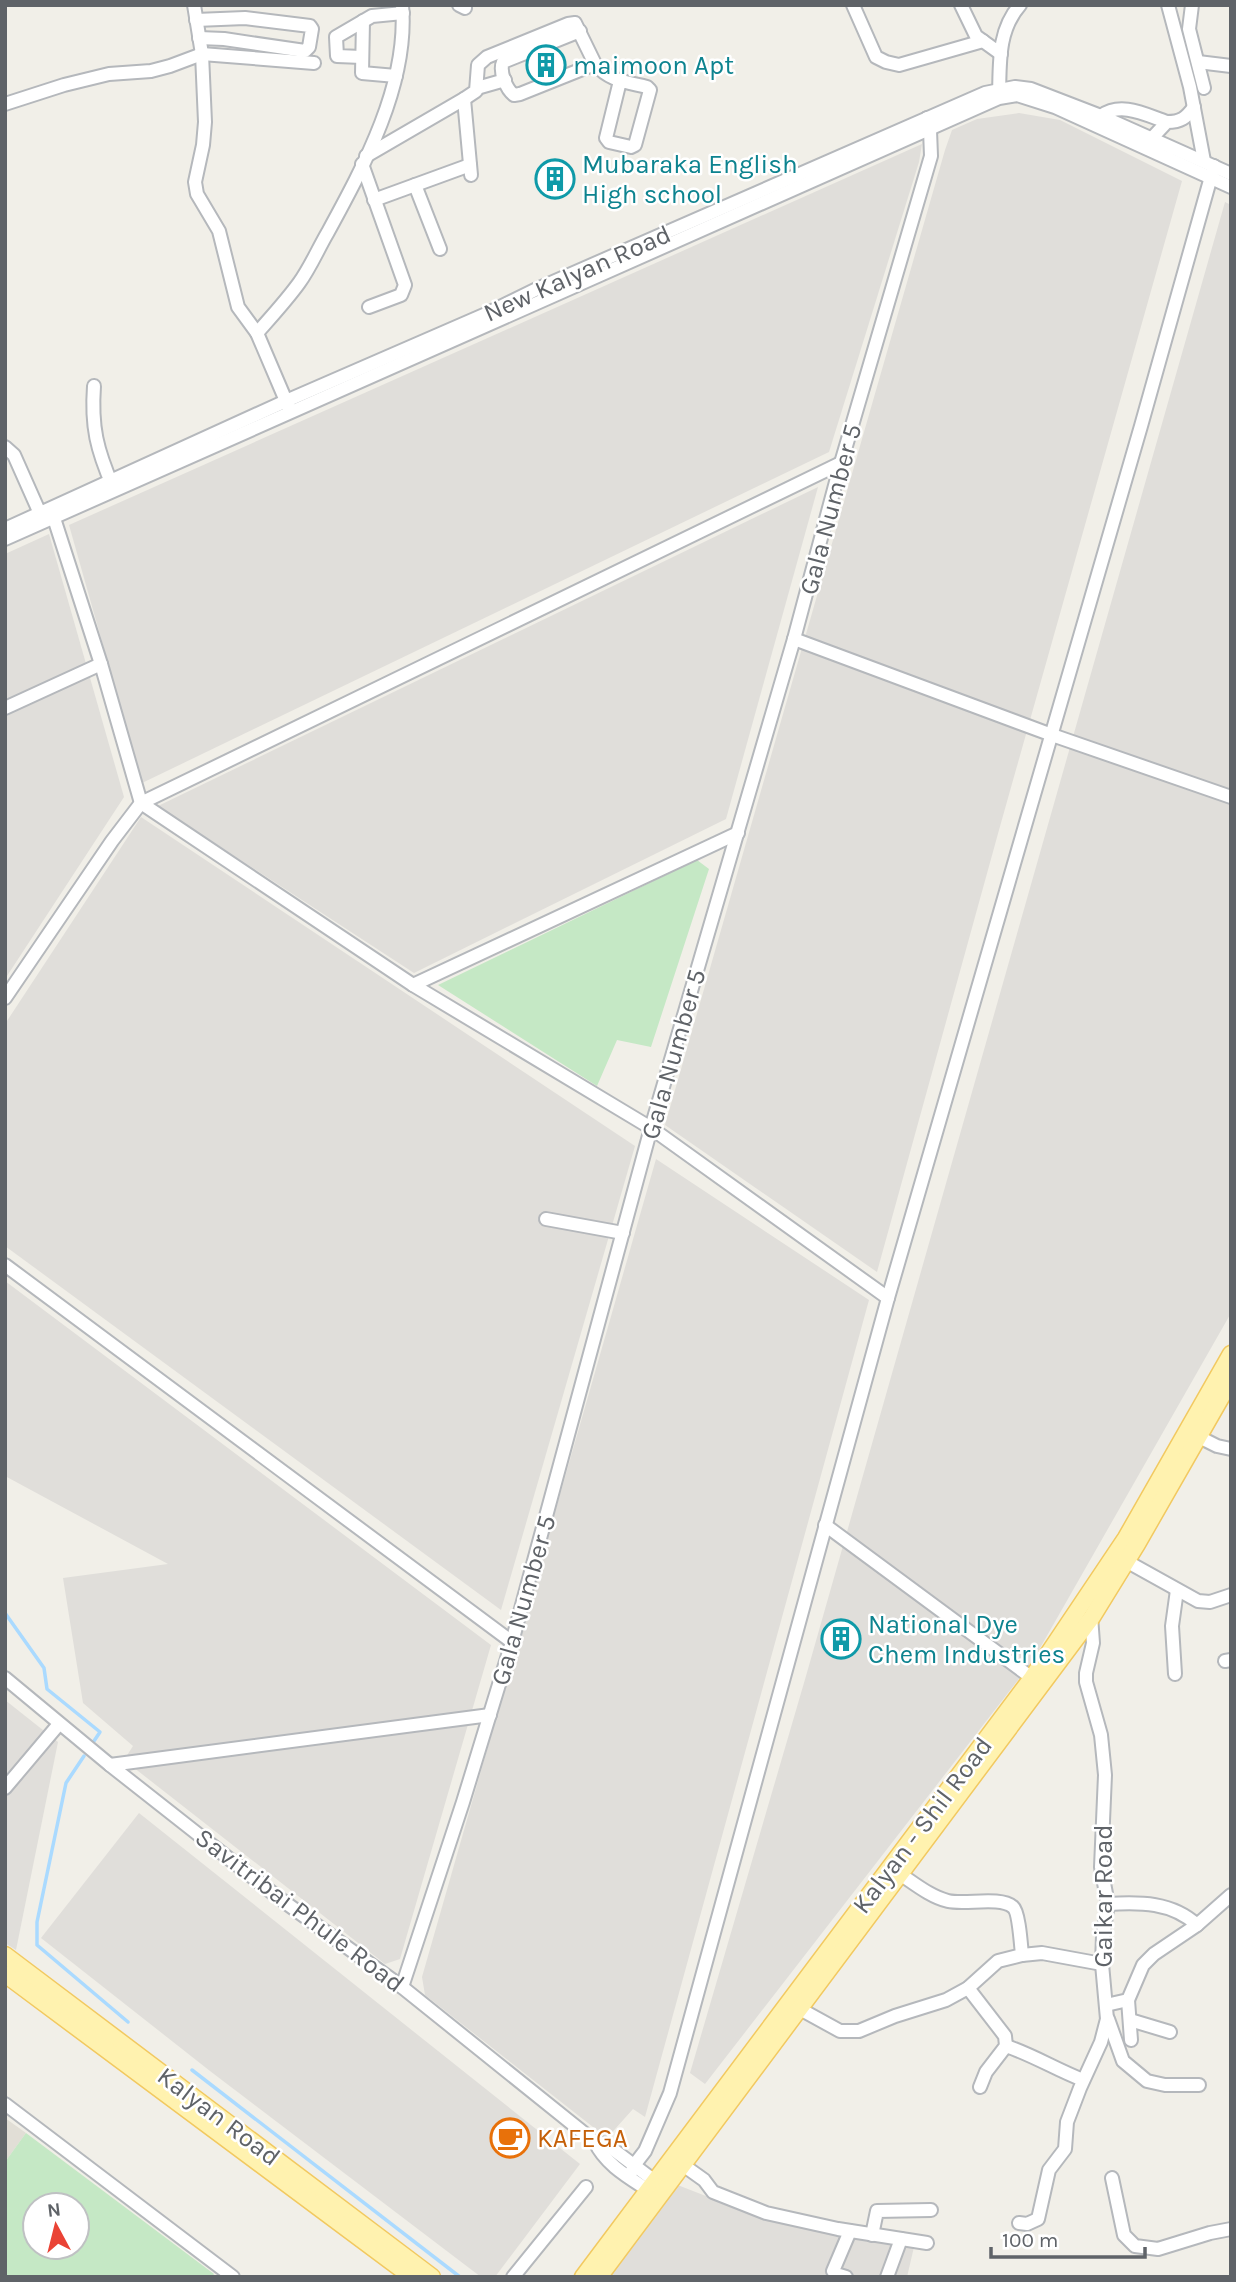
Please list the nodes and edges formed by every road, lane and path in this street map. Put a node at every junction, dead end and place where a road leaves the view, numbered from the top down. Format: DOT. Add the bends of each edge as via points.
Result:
graph roads {
  1 [pos="194,5"];
  2 [pos="853,5"];
  3 [pos="961,5"];
  4 [pos="1020,5"];
  5 [pos="1168,5"];
  6 [pos="1192,5"];
  7 [pos="403,9"];
  8 [pos="197,20"];
  9 [pos="363,21"];
  10 [pos="580,31"];
  11 [pos="199,38"];
  12 [pos="983,41"];
  13 [pos="1187,48"];
  14 [pos="202,54"];
  15 [pos="1001,54"];
  16 [pos="362,57"];
  17 [pos="1198,62"];
  18 [pos="314,63"];
  19 [pos="595,64"];
  20 [pos="1231,66"];
  21 [pos="396,76"];
  22 [pos="505,80"];
  23 [pos="620,81"];
  24 [pos="477,88"];
  25 [pos="1204,88"];
  26 [pos="999,94"];
  27 [pos="464,99"];
  28 [pos="5,104"];
  29 [pos="1194,107"];
  30 [pos="1101,116"];
  31 [pos="1167,122"];
  32 [pos="929,124"];
  33 [pos="1152,138"];
  34 [pos="1174,154"];
  35 [pos="364,160"];
  36 [pos="1210,168"];
  37 [pos="1231,174"];
  38 [pos="415,185"];
  39 [pos="1231,187"];
  40 [pos="374,200"];
  41 [pos="440,249"];
  42 [pos="369,307"];
  43 [pos="257,333"];
  44 [pos="94,386"];
  45 [pos="289,407"];
  46 [pos="5,447"];
  47 [pos="841,463"];
  48 [pos="113,485"];
  49 [pos="47,515"];
  50 [pos="5,530"];
  51 [pos="5,539"];
  52 [pos="794,639"];
  53 [pos="102,664"];
  54 [pos="5,708"];
  55 [pos="1052,735"];
  56 [pos="1231,797"];
  57 [pos="141,803"];
  58 [pos="737,833"];
  59 [pos="413,985"];
  60 [pos="5,998"];
  61 [pos="651,1128"];
  62 [pos="545,1219"];
  63 [pos="623,1233"];
  64 [pos="5,1265"];
  65 [pos="888,1297"];
  66 [pos="1231,1353"];
  67 [pos="1231,1380"];
  68 [pos="1199,1437"];
  69 [pos="1231,1449"];
  70 [pos="825,1525"];
  71 [pos="1126,1562"];
  72 [pos="1177,1590"];
  73 [pos="1231,1595"];
  74 [pos="1086,1613"];
  75 [pos="512,1642"];
  76 [pos="1175,1674"];
  77 [pos="1032,1678"];
  78 [pos="7,1682"];
  79 [pos="490,1715"];
  80 [pos="60,1724"];
  81 [pos="110,1765"];
  82 [pos="5,1788"];
  83 [pos="900,1874"];
  84 [pos="1231,1895"];
  85 [pos="1108,1904"];
  86 [pos="859,1919"];
  87 [pos="1197,1925"];
  88 [pos="5,1955"];
  89 [pos="1022,1955"];
  90 [pos="1102,1964"];
  91 [pos="5,1974"];
  92 [pos="402,1987"];
  93 [pos="968,1988"];
  94 [pos="1128,2000"];
  95 [pos="1106,2005"];
  96 [pos="800,2009"];
  97 [pos="1108,2019"];
  98 [pos="1130,2020"];
  99 [pos="1170,2032"];
  100 [pos="1131,2040"];
  101 [pos="1006,2046"];
  102 [pos="1083,2080"];
  103 [pos="1199,2085"];
  104 [pos="980,2087"];
  105 [pos="5,2104"];
  106 [pos="595,2142"];
  107 [pos="635,2164"];
  108 [pos="683,2165"];
  109 [pos="629,2177"];
  110 [pos="1112,2178"];
  111 [pos="586,2188"];
  112 [pos="658,2190"];
  113 [pos="932,2210"];
  114 [pos="1019,2223"];
  115 [pos="1231,2229"];
  116 [pos="850,2231"];
  117 [pos="872,2235"];
  118 [pos="901,2239"];
  119 [pos="927,2243"];
  120 [pos="233,2277"];
  121 [pos="412,2277"];
  122 [pos="432,2277"];
  123 [pos="513,2277"];
  124 [pos="583,2277"];
  125 [pos="599,2277"];
  126 [pos="846,2277"];
  127 [pos="887,2277"];
  1 -- 8 [label="street"];
  2 -- 12 [label="street" via="876,57 886,62 899,65"];
  3 -- 12 [label="street"];
  4 -- 15 [label="street" via="1005,27"];
  5 -- 13 [label="street"];
  6 -- 13 [label="street"];
  7 -- 9 [label="street"];
  7 -- 21 [label="street"];
  8 -- 11 [label="street"];
  8 -- 11 [label="street" via="245,18 312,29 305,51"];
  9 -- 16 [label="street"];
  9 -- 16 [label="street" via="335,40 337,56"];
  10 -- 19 [label="street"];
  10 -- 22 [label="street" via="503,62"];
  10 -- 24 [label="street" via="578,25 568,24 487,57 478,65"];
  11 -- 14 [label="street"];
  12 -- 15 [label="street"];
  13 -- 17 [label="street"];
  13 -- 29 [label="street"];
  14 -- 18 [label="street"];
  14 -- 28 [label="street" via="151,71 98,77"];
  14 -- 43 [label="street" via="205,122 197,194 219,231 238,307"];
  15 -- 26 [label="street"];
  16 -- 21 [label="street" via="362,73"];
  17 -- 20 [label="street"];
  17 -- 25 [label="street"];
  19 -- 22 [label="street" via="516,95"];
  19 -- 23 [label="street"];
  21 -- 35 [label="street"];
  22 -- 24 [label="street"];
  23 -- 23 [label="street" via="606,138 631,148 650,90"];
  24 -- 27 [label="street"];
  26 -- 30 [label="street, New Kalyan Road" via="1015,87 1031,89"];
  26 -- 32 [label="street, New Kalyan Road" via="985,93"];
  26 -- 34 [label="street, New Kalyan Road" via="1031,99"];
  27 -- 35 [label="street"];
  27 -- 38 [label="street" via="470,170"];
  29 -- 31 [label="street" via="1186,118"];
  29 -- 36 [label="street"];
  30 -- 31 [label="street" via="1108,110 1127,109"];
  30 -- 33 [label="street, New Kalyan Road"];
  31 -- 33 [label="street"];
  32 -- 45 [label="street, New Kalyan Road" via="486,314"];
  32 -- 47 [label="street, Gala Number 5" via="931,156"];
  33 -- 34 [label="street, New Kalyan Road"];
  34 -- 36 [label="street, New Kalyan Road"];
  35 -- 40 [label="street"];
  35 -- 43 [label="street" via="299,283"];
  36 -- 37 [label="street, New Kalyan Road"];
  36 -- 39 [label="street, New Kalyan Road"];
  36 -- 55 [label="street"];
  38 -- 40 [label="street"];
  38 -- 41 [label="street"];
  40 -- 42 [label="street" via="405,289 401,295"];
  43 -- 45 [label="street"];
  44 -- 48 [label="street" via="97,447"];
  45 -- 48 [label="street, New Kalyan Road"];
  46 -- 49 [label="street"];
  47 -- 52 [label="street, Gala Number 5"];
  47 -- 57 [label="street"];
  48 -- 49 [label="street, New Kalyan Road"];
  49 -- 50 [label="street"];
  49 -- 51 [label="street"];
  49 -- 53 [label="street"];
  52 -- 55 [label="street"];
  52 -- 58 [label="street, Gala Number 5"];
  53 -- 54 [label="street"];
  53 -- 57 [label="street"];
  55 -- 56 [label="street"];
  55 -- 65 [label="street"];
  57 -- 59 [label="street"];
  57 -- 60 [label="street"];
  58 -- 59 [label="street"];
  58 -- 61 [label="street, Gala Number 5"];
  59 -- 61 [label="street"];
  61 -- 63 [label="street, Gala Number 5"];
  61 -- 65 [label="street"];
  62 -- 63 [label="street"];
  63 -- 75 [label="street, Gala Number 5"];
  64 -- 75 [label="street"];
  65 -- 70 [label="street"];
  66 -- 74 [label="main road, Kalyan - Shil Road"];
  67 -- 68 [label="main road, Kalyan - Shil Road"];
  68 -- 69 [label="street"];
  68 -- 71 [label="main road, Kalyan - Shil Road"];
  70 -- 77 [label="street"];
  70 -- 107 [label="street" via="670,2093"];
  71 -- 72 [label="street"];
  71 -- 74 [label="main road, Kalyan - Shil Road"];
  72 -- 73 [label="street" via="1204,1602"];
  72 -- 76 [label="street" via="1172,1626"];
  74 -- 77 [label="main road, Kalyan - Shil Road"];
  74 -- 83 [label="main road, Kalyan - Shil Road"];
  74 -- 85 [label="street, Gaikar Road" via="1093,1643 1086,1682 1104,1754 1101,1867"];
  75 -- 79 [label="street, Gala Number 5"];
  77 -- 86 [label="main road, Kalyan - Shil Road"];
  78 -- 80 [label="street, Savitribai Phule Road"];
  79 -- 81 [label="street"];
  79 -- 92 [label="street, Gala Number 5"];
  80 -- 81 [label="street, Savitribai Phule Road"];
  80 -- 82 [label="street"];
  81 -- 92 [label="street, Savitribai Phule Road" via="279,1898"];
  83 -- 86 [label="main road, Kalyan - Shil Road"];
  83 -- 89 [label="street" via="947,1901 1002,1902 1013,1907"];
  84 -- 87 [label="street, Gaikar Road"];
  85 -- 87 [label="street" via="1143,1902 1187,1916"];
  85 -- 90 [label="street, Gaikar Road"];
  86 -- 96 [label="main road, Kalyan - Shil Road"];
  86 -- 112 [label="main road, Kalyan - Shil Road"];
  87 -- 94 [label="street, Gaikar Road" via="1143,1965"];
  88 -- 122 [label="main road, Kalyan Road"];
  89 -- 90 [label="street" via="1042,1953"];
  89 -- 93 [label="street" via="998,1961"];
  90 -- 95 [label="street, Gaikar Road"];
  91 -- 121 [label="main road, Kalyan Road"];
  92 -- 106 [label="street, Savitribai Phule Road"];
  93 -- 96 [label="street" via="859,2031 840,2031"];
  93 -- 101 [label="street" via="1005,2036"];
  94 -- 95 [label="street, Gaikar Road"];
  94 -- 98 [label="street"];
  95 -- 97 [label="street"];
  96 -- 108 [label="main road, Kalyan - Shil Road"];
  97 -- 102 [label="street"];
  97 -- 103 [label="street" via="1123,2061 1147,2081"];
  98 -- 99 [label="street"];
  98 -- 100 [label="street"];
  101 -- 102 [label="street"];
  101 -- 104 [label="street"];
  102 -- 114 [label="street" via="1068,2122 1065,2149 1049,2170 1038,2219"];
  105 -- 120 [label="street"];
  106 -- 107 [label="street, Savitribai Phule Road" via="606,2144"];
  106 -- 109 [label="street, Savitribai Phule Road" via="600,2154"];
  107 -- 109 [label="street"];
  107 -- 112 [label="street, Savitribai Phule Road"];
  108 -- 112 [label="main road, Kalyan - Shil Road"];
  108 -- 116 [label="street" via="713,2192 766,2213"];
  109 -- 112 [label="street, Savitribai Phule Road"];
  110 -- 115 [label="street" via="1124,2235 1135,2246 1158,2249"];
  111 -- 123 [label="street"];
  112 -- 124 [label="main road, Kalyan - Shil Road"];
  112 -- 125 [label="main road, Kalyan - Shil Road"];
  113 -- 117 [label="street" via="877,2211"];
  116 -- 117 [label="street"];
  116 -- 126 [label="street" via="833,2271"];
  117 -- 118 [label="street"];
  118 -- 119 [label="street"];
  118 -- 127 [label="street"];
}
